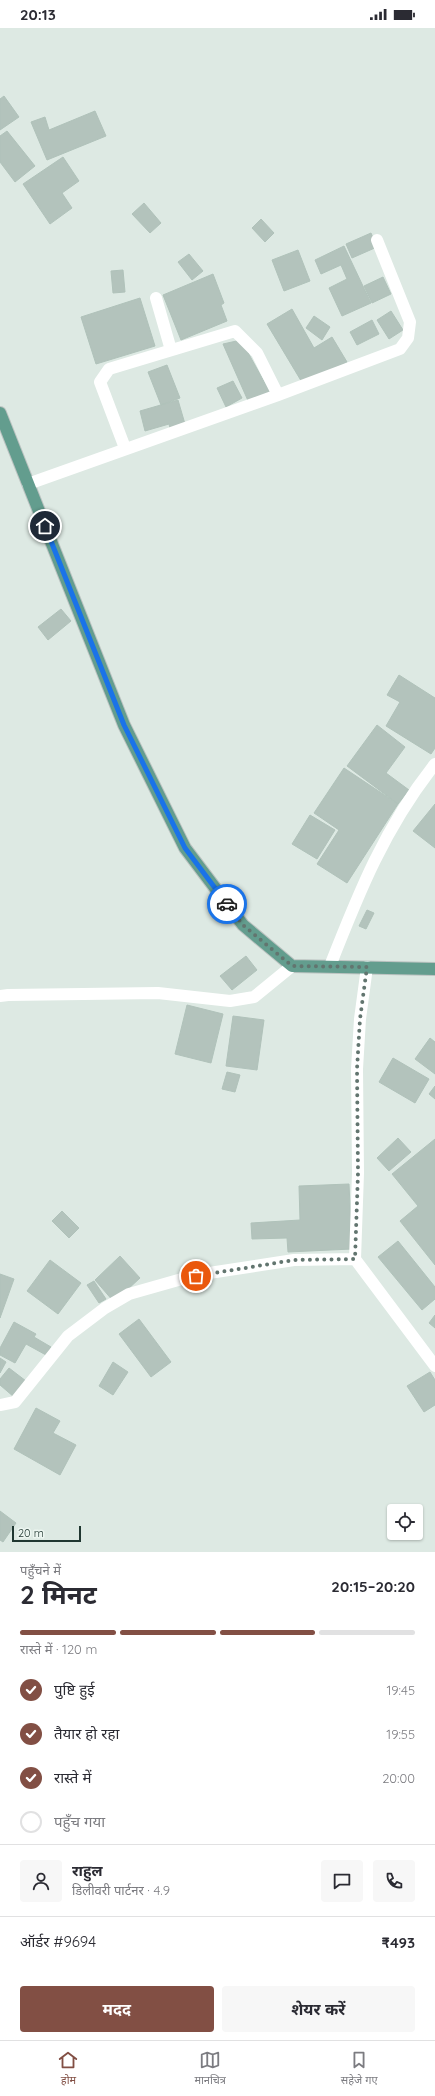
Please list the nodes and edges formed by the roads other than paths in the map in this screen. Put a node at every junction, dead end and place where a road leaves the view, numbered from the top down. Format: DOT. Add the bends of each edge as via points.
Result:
graph roads {
  1 [pos="377,240"];
  2 [pos="156,298"];
  3 [pos="171,350"];
  4 [pos="278,395"];
  5 [pos="0,413"];
  6 [pos="125,448"];
  7 [pos="28,484"];
  8 [pos="435,764"];
  9 [pos="292,966"];
  10 [pos="330,966"];
  11 [pos="367,967"];
  12 [pos="435,968"];
  13 [pos="0,996"];
  14 [pos="355,1259"];
  15 [pos="433,1361"];
  16 [pos="0,1405"];
  1 -- 4 [label="street" via="410,322 408,338 400,349"];
  2 -- 3 [label="street"];
  3 -- 4 [label="street" via="235,331 257,353"];
  3 -- 6 [label="street" via="109,369 100,382"];
  4 -- 6 [label="street"];
  5 -- 7 [label="main road"];
  6 -- 7 [label="street"];
  7 -- 9 [label="main road" via="124,725 185,848 243,925"];
  8 -- 10 [label="street" via="415,789 386,836 357,897"];
  9 -- 10 [label="main road"];
  9 -- 13 [label="street" via="254,997 230,1001 158,993"];
  10 -- 11 [label="main road"];
  11 -- 12 [label="main road"];
  11 -- 14 [label="street" via="357,1069 358,1173"];
  14 -- 15 [label="street"];
  14 -- 16 [label="street" via="294,1260 196,1276 130,1294 105,1308 68,1336 15,1402"];
}
